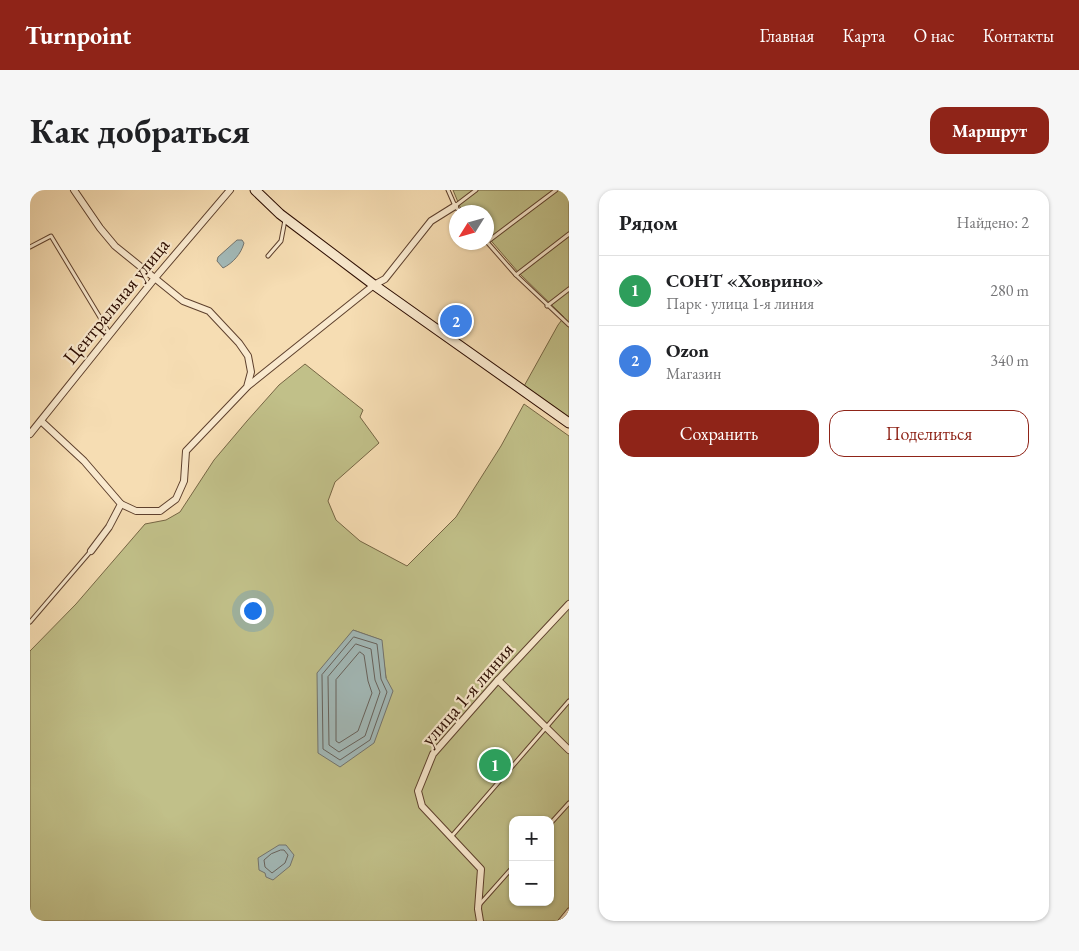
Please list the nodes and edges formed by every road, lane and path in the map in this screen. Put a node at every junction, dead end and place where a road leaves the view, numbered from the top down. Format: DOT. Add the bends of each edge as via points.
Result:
graph roads {
  1 [pos="74,190"];
  2 [pos="230,190"];
  3 [pos="255,190"];
  4 [pos="448,190"];
  5 [pos="476,190"];
  6 [pos="556,190"];
  7 [pos="455,205"];
  8 [pos="456,205"];
  9 [pos="449,210"];
  10 [pos="285,218"];
  11 [pos="569,234"];
  12 [pos="494,237"];
  13 [pos="30,247"];
  14 [pos="494,250"];
  15 [pos="268,256"];
  16 [pos="516,275"];
  17 [pos="155,278"];
  18 [pos="374,285"];
  19 [pos="569,289"];
  20 [pos="547,306"];
  21 [pos="569,326"];
  22 [pos="110,335"];
  23 [pos="247,387"];
  24 [pos="41,421"];
  25 [pos="569,423"];
  26 [pos="30,434"];
  27 [pos="121,504"];
  28 [pos="91,551"];
  29 [pos="569,604"];
  30 [pos="30,622"];
  31 [pos="498,680"];
  32 [pos="569,701"];
  33 [pos="547,727"];
  34 [pos="569,750"];
  35 [pos="569,803"];
  36 [pos="554,820"];
  37 [pos="451,838"];
  38 [pos="509,871"];
  39 [pos="478,906"];
  40 [pos="569,910"];
  41 [pos="480,921"];
  42 [pos="560,921"];
  1 -- 17 [label="street" via="115,246"];
  2 -- 17 [label="street, Центральная улица"];
  3 -- 10 [label="street"];
  4 -- 7 [label="lane"];
  5 -- 8 [label="lane"];
  6 -- 12 [label="lane"];
  9 -- 18 [label="street" via="431,221 385,279"];
  10 -- 15 [label="lane" via="281,242"];
  10 -- 18 [label="street"];
  11 -- 16 [label="lane"];
  13 -- 22 [label="lane" via="51,236"];
  14 -- 16 [label="lane"];
  16 -- 20 [label="lane"];
  17 -- 22 [label="street, Центральная улица"];
  17 -- 23 [label="street" via="183,301 209,311 240,343 248,356 251,372"];
  18 -- 23 [label="street"];
  18 -- 25 [label="street"];
  19 -- 20 [label="lane"];
  20 -- 21 [label="lane"];
  22 -- 24 [label="street, Центральная улица"];
  23 -- 27 [label="street" via="186,451 184,481 176,499 160,511 136,511"];
  24 -- 26 [label="street, Центральная улица"];
  24 -- 27 [label="street" via="84,461"];
  27 -- 28 [label="street"];
  28 -- 30 [label="lane"];
  29 -- 31 [label="street, улица 1-я линия"];
  31 -- 33 [label="street"];
  31 -- 37 [label="street, улица 1-я линия" via="433,754 418,791 422,806"];
  32 -- 33 [label="lane"];
  33 -- 34 [label="street"];
  33 -- 37 [label="lane"];
  35 -- 36 [label="lane"];
  37 -- 39 [label="street, улица 1-я линия" via="480,869"];
  38 -- 39 [label="lane"];
  39 -- 41 [label="street, улица 1-я линия"];
  40 -- 42 [label="lane"];
}
